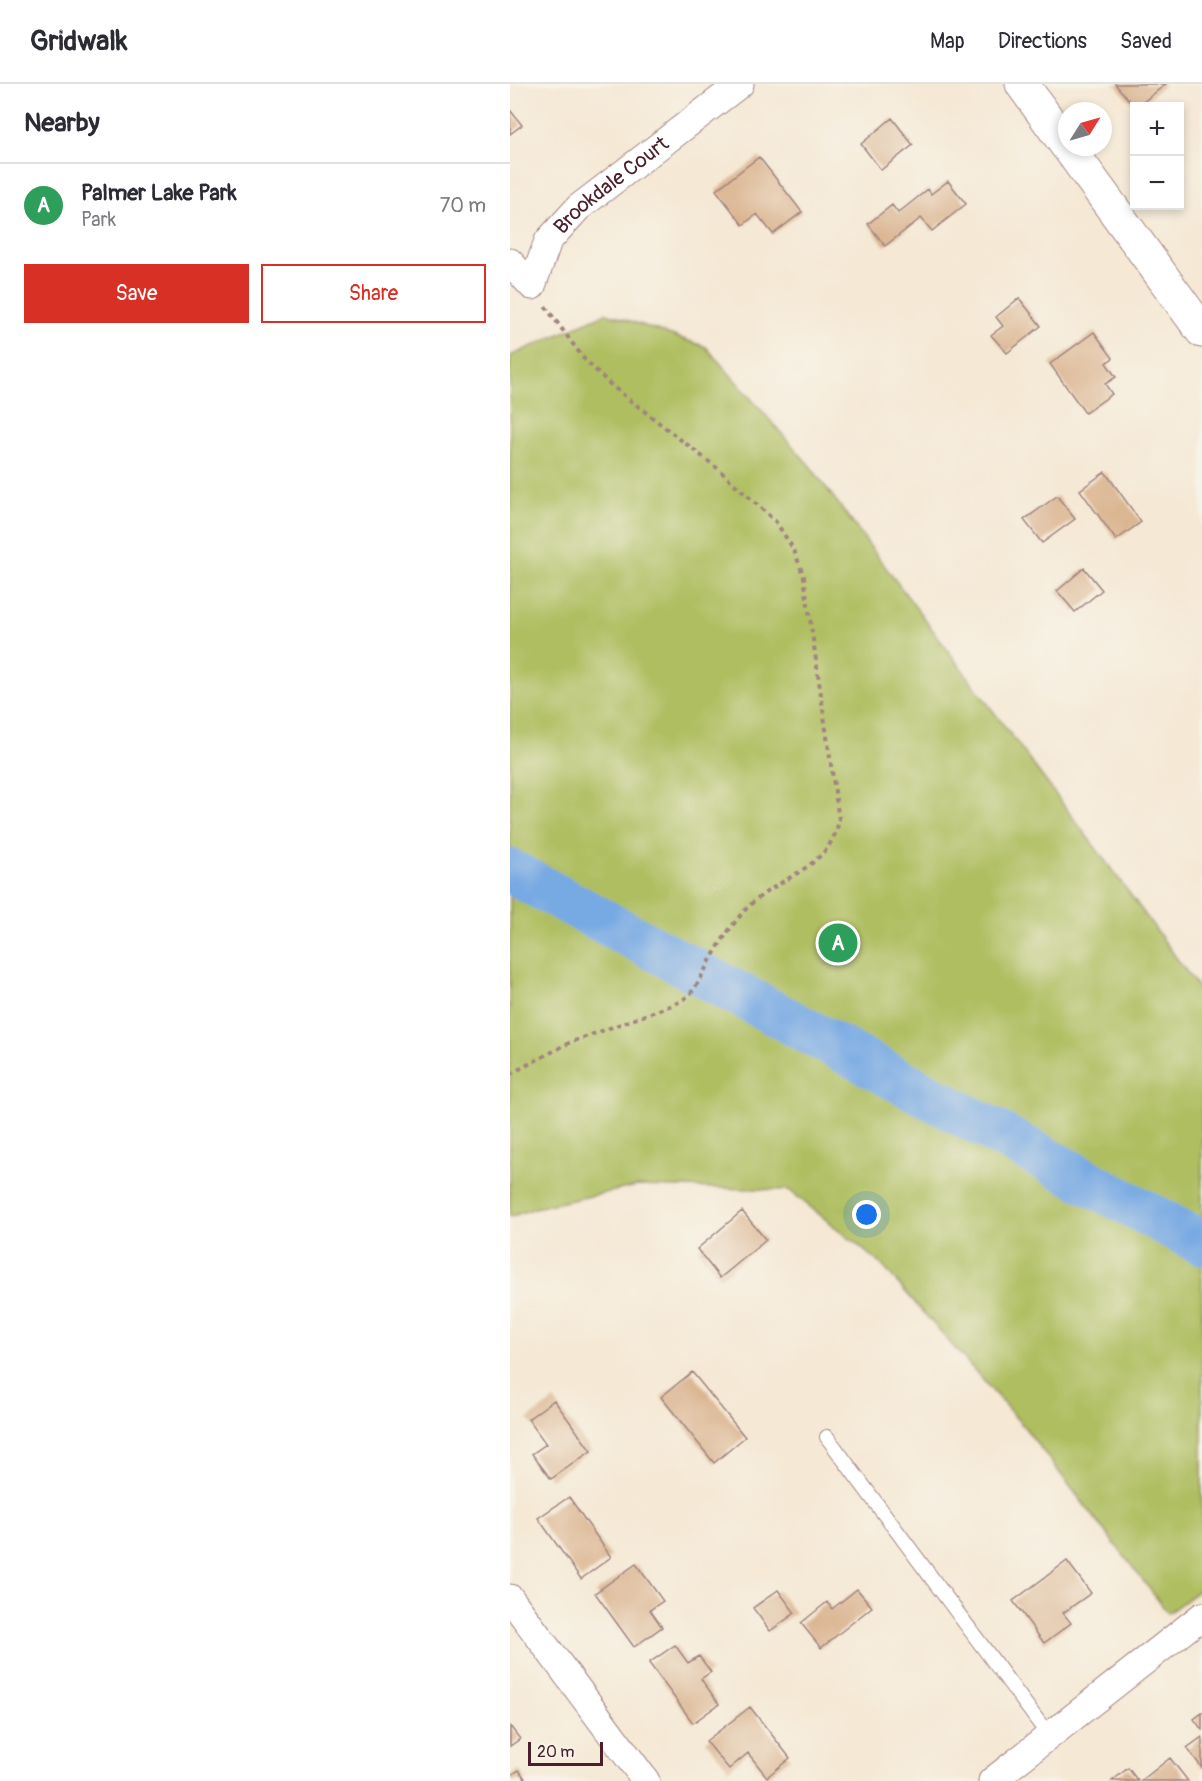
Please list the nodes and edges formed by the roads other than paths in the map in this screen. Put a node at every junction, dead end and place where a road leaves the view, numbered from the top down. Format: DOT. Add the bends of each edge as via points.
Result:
graph roads {
  1 [pos="740,84"];
  2 [pos="1022,84"];
  3 [pos="1058,134"];
  4 [pos="1074,156"];
  5 [pos="510,262"];
  6 [pos="1202,331"];
  7 [pos="827,1437"];
  8 [pos="510,1599"];
  9 [pos="1202,1616"];
  10 [pos="1049,1736"];
  11 [pos="646,1781"];
  12 [pos="992,1781"];
  1 -- 5 [label="street, Brookdale Court" via="578,208 548,241 532,286"];
  2 -- 3 [label="street"];
  4 -- 6 [label="street"];
  7 -- 10 [label="lane"];
  8 -- 11 [label="street"];
  9 -- 10 [label="street"];
  10 -- 12 [label="street"];
}
